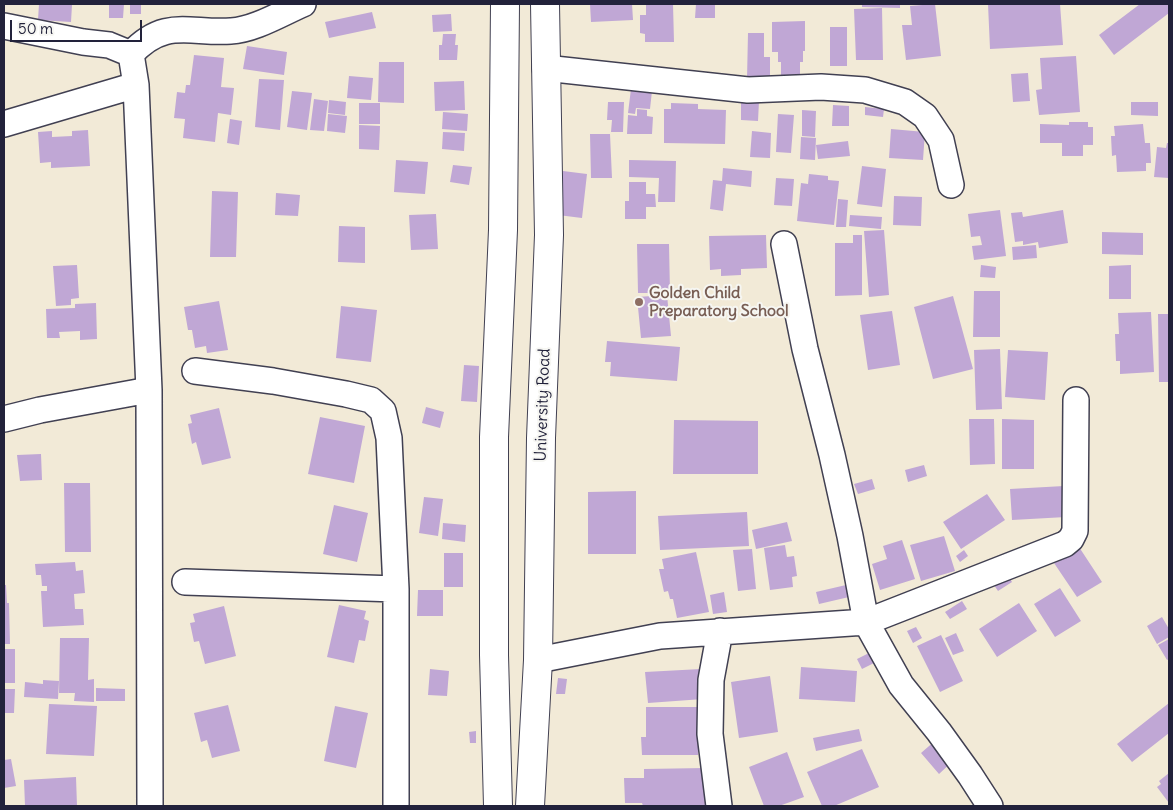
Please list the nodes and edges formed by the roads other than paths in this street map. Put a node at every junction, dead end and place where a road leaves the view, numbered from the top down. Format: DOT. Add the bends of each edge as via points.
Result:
graph roads {
  1 [pos="303,4"];
  2 [pos="545,4"];
  3 [pos="499,5"];
  4 [pos="4,26"];
  5 [pos="131,54"];
  6 [pos="545,68"];
  7 [pos="136,85"];
  8 [pos="4,124"];
  9 [pos="951,185"];
  10 [pos="784,244"];
  11 [pos="195,371"];
  12 [pos="149,390"];
  13 [pos="1076,400"];
  14 [pos="4,419"];
  15 [pos="185,582"];
  16 [pos="396,589"];
  17 [pos="866,622"];
  18 [pos="720,631"];
  19 [pos="538,660"];
  20 [pos="150,806"];
  21 [pos="396,806"];
  22 [pos="498,806"];
  23 [pos="530,806"];
  24 [pos="719,806"];
  25 [pos="990,806"];
  1 -- 5 [label="street" via="232,32 167,30 142,43"];
  2 -- 6 [label="highway, University Road"];
  3 -- 22 [label="highway" via="504,230 494,436"];
  4 -- 5 [label="street" via="109,45"];
  5 -- 7 [label="street"];
  6 -- 9 [label="street" via="748,90 822,87 864,90 905,102 925,116 941,140"];
  6 -- 19 [label="highway, University Road" via="549,235"];
  7 -- 8 [label="street"];
  7 -- 12 [label="street"];
  10 -- 17 [label="street"];
  11 -- 16 [label="street" via="274,380 346,394 371,400 383,411 389,438"];
  12 -- 14 [label="street"];
  12 -- 20 [label="street"];
  13 -- 17 [label="street" via="1075,531 1072,539"];
  15 -- 16 [label="street"];
  16 -- 21 [label="street"];
  17 -- 18 [label="street"];
  17 -- 25 [label="street" via="901,684 950,746"];
  18 -- 19 [label="street" via="660,636"];
  18 -- 24 [label="street" via="711,680 710,734"];
  19 -- 23 [label="highway, University Road"];
}
